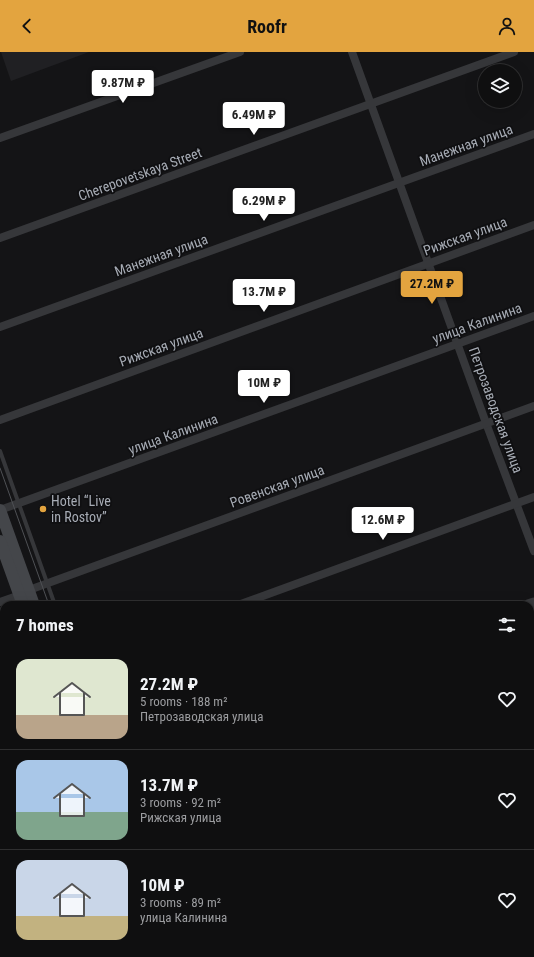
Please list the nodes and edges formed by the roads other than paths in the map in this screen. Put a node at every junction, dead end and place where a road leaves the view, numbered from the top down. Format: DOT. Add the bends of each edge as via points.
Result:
graph roads {
  1 [pos="240,52"];
  2 [pos="352,52"];
  3 [pos="514,52"];
  4 [pos="371,104"];
  5 [pos="534,134"];
  6 [pos="0,138"];
  7 [pos="399,184"];
  8 [pos="534,225"];
  9 [pos="0,238"];
  10 [pos="428,264"];
  11 [pos="534,316"];
  12 [pos="0,327"];
  13 [pos="457,344"];
  14 [pos="534,406"];
  15 [pos="0,420"];
  16 [pos="486,423"];
  17 [pos="0,451"];
  18 [pos="534,496"];
  19 [pos="19,503"];
  20 [pos="516,503"];
  21 [pos="0,510"];
  22 [pos="0,541"];
  23 [pos="534,551"];
  24 [pos="47,584"];
  25 [pos="24,597"];
  26 [pos="5,601"];
  27 [pos="53,601"];
  28 [pos="249,601"];
  1 -- 6 [label="street"];
  2 -- 4 [label="street, Петрозаводская улица"];
  3 -- 4 [label="street, Cherepovetskaya Street"];
  4 -- 7 [label="street, Петрозаводская улица"];
  4 -- 9 [label="street, Cherepovetskaya Street"];
  5 -- 7 [label="street, Манежная улица"];
  7 -- 10 [label="street, Петрозаводская улица"];
  7 -- 12 [label="street, Манежная улица"];
  8 -- 10 [label="street, Рижская улица"];
  10 -- 13 [label="street, Петрозаводская улица"];
  10 -- 15 [label="street, Рижская улица"];
  11 -- 13 [label="street, улица Калинина"];
  13 -- 16 [label="street, Петрозаводская улица"];
  13 -- 19 [label="street, улица Калинина"];
  14 -- 16 [label="street, Ровенская улица"];
  16 -- 20 [label="street, Петрозаводская улица"];
  16 -- 24 [label="street, Ровенская улица"];
  17 -- 19 [label="lane"];
  18 -- 20 [label="street"];
  19 -- 21 [label="street, улица Калинина"];
  19 -- 24 [label="lane"];
  20 -- 23 [label="street, Петрозаводская улица"];
  20 -- 28 [label="street"];
  21 -- 25 [label="main road"];
  22 -- 25 [label="main road"];
  24 -- 25 [label="street, Ровенская улица"];
  24 -- 27 [label="lane"];
  25 -- 26 [label="street, Ровенская улица"];
}
